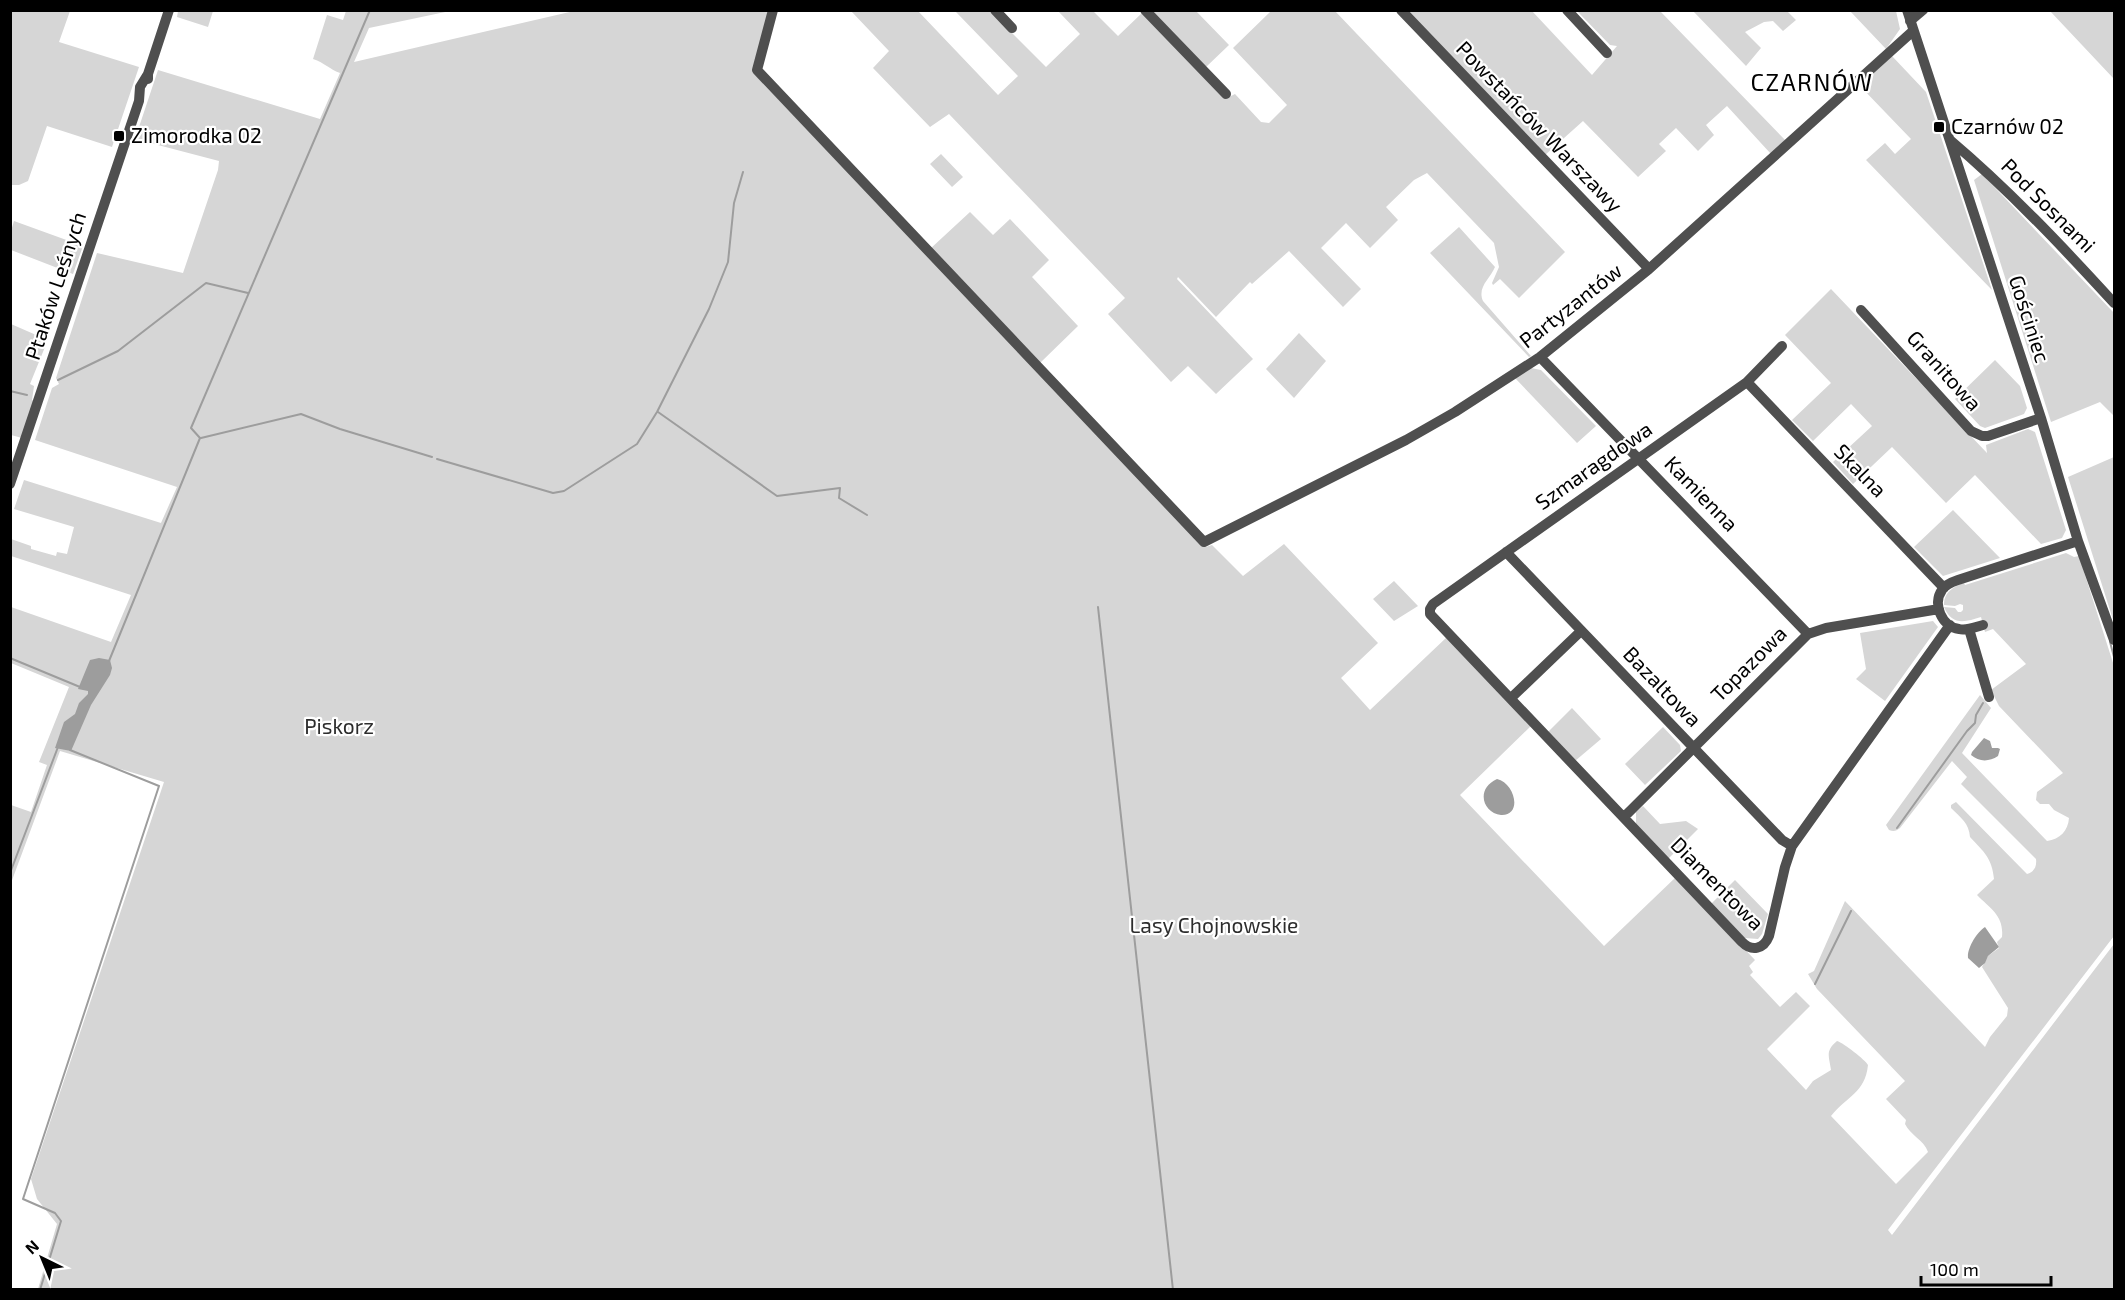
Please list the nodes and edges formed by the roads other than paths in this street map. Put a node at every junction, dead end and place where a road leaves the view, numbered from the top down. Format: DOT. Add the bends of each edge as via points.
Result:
graph roads {
  1 [pos="169,10"];
  2 [pos="773,10"];
  3 [pos="995,10"];
  4 [pos="1145,10"];
  5 [pos="1401,10"];
  6 [pos="1567,10"];
  7 [pos="1923,10"];
  8 [pos="1910,21"];
  9 [pos="1012,28"];
  10 [pos="1607,53"];
  11 [pos="1226,94"];
  12 [pos="1950,140"];
  13 [pos="1649,269"];
  14 [pos="2115,303"];
  15 [pos="1861,310"];
  16 [pos="1782,346"];
  17 [pos="1540,357"];
  18 [pos="1747,381"];
  19 [pos="2041,418"];
  20 [pos="1639,459"];
  21 [pos="10,484"];
  22 [pos="2079,541"];
  23 [pos="1506,552"];
  24 [pos="1944,588"];
  25 [pos="1939,609"];
  26 [pos="1430,614"];
  27 [pos="1950,625"];
  28 [pos="1983,625"];
  29 [pos="1969,629"];
  30 [pos="1581,631"];
  31 [pos="1808,634"];
  32 [pos="2115,640"];
  33 [pos="1989,697"];
  34 [pos="1511,698"];
  35 [pos="1694,747"];
  36 [pos="1624,816"];
  37 [pos="1792,846"];
  1 -- 21 [label="street, Ptaków Leśnych" via="146,89 139,100"];
  2 -- 17 [label="street, Partyzantów" via="757,70 1204,542 1406,440"];
  3 -- 9 [label="street"];
  4 -- 11 [label="street"];
  5 -- 13 [label="street, Powstańców Warszawy"];
  6 -- 10 [label="street"];
  7 -- 8 [label="street, Partyzantów"];
  8 -- 12 [label="street, Gościniec"];
  8 -- 13 [label="street, Partyzantów"];
  12 -- 14 [label="street, Pod Sosnami" via="2043,226"];
  12 -- 19 [label="street, Gościniec"];
  13 -- 17 [label="street, Partyzantów"];
  15 -- 19 [label="street, Granitowa" via="1971,431 1988,436"];
  16 -- 18 [label="street, Szmaragdowa"];
  17 -- 20 [label="street, Kamienna"];
  18 -- 20 [label="street, Szmaragdowa"];
  18 -- 24 [label="street, Skalna"];
  19 -- 22 [label="street, Gościniec"];
  20 -- 23 [label="street, Szmaragdowa"];
  20 -- 31 [label="street, Kamienna"];
  22 -- 24 [label="street"];
  22 -- 32 [label="street, Gościniec"];
  23 -- 26 [label="street, Szmaragdowa" via="1433,604"];
  23 -- 30 [label="street, Bazaltowa"];
  24 -- 25 [label="street"];
  25 -- 27 [label="street"];
  25 -- 31 [label="street, Topazowa"];
  26 -- 34 [label="street, Diamentowa"];
  27 -- 29 [label="street"];
  27 -- 37 [label="street, Diamentowa"];
  28 -- 29 [label="street"];
  29 -- 33 [label="street"];
  30 -- 34 [label="street"];
  30 -- 35 [label="street, Bazaltowa"];
  31 -- 35 [label="street, Topazowa"];
  34 -- 36 [label="street, Diamentowa"];
  35 -- 36 [label="street, Topazowa"];
  35 -- 37 [label="street, Bazaltowa"];
  36 -- 37 [label="street, Diamentowa" via="1750,948 1760,947 1769,936"];
}
